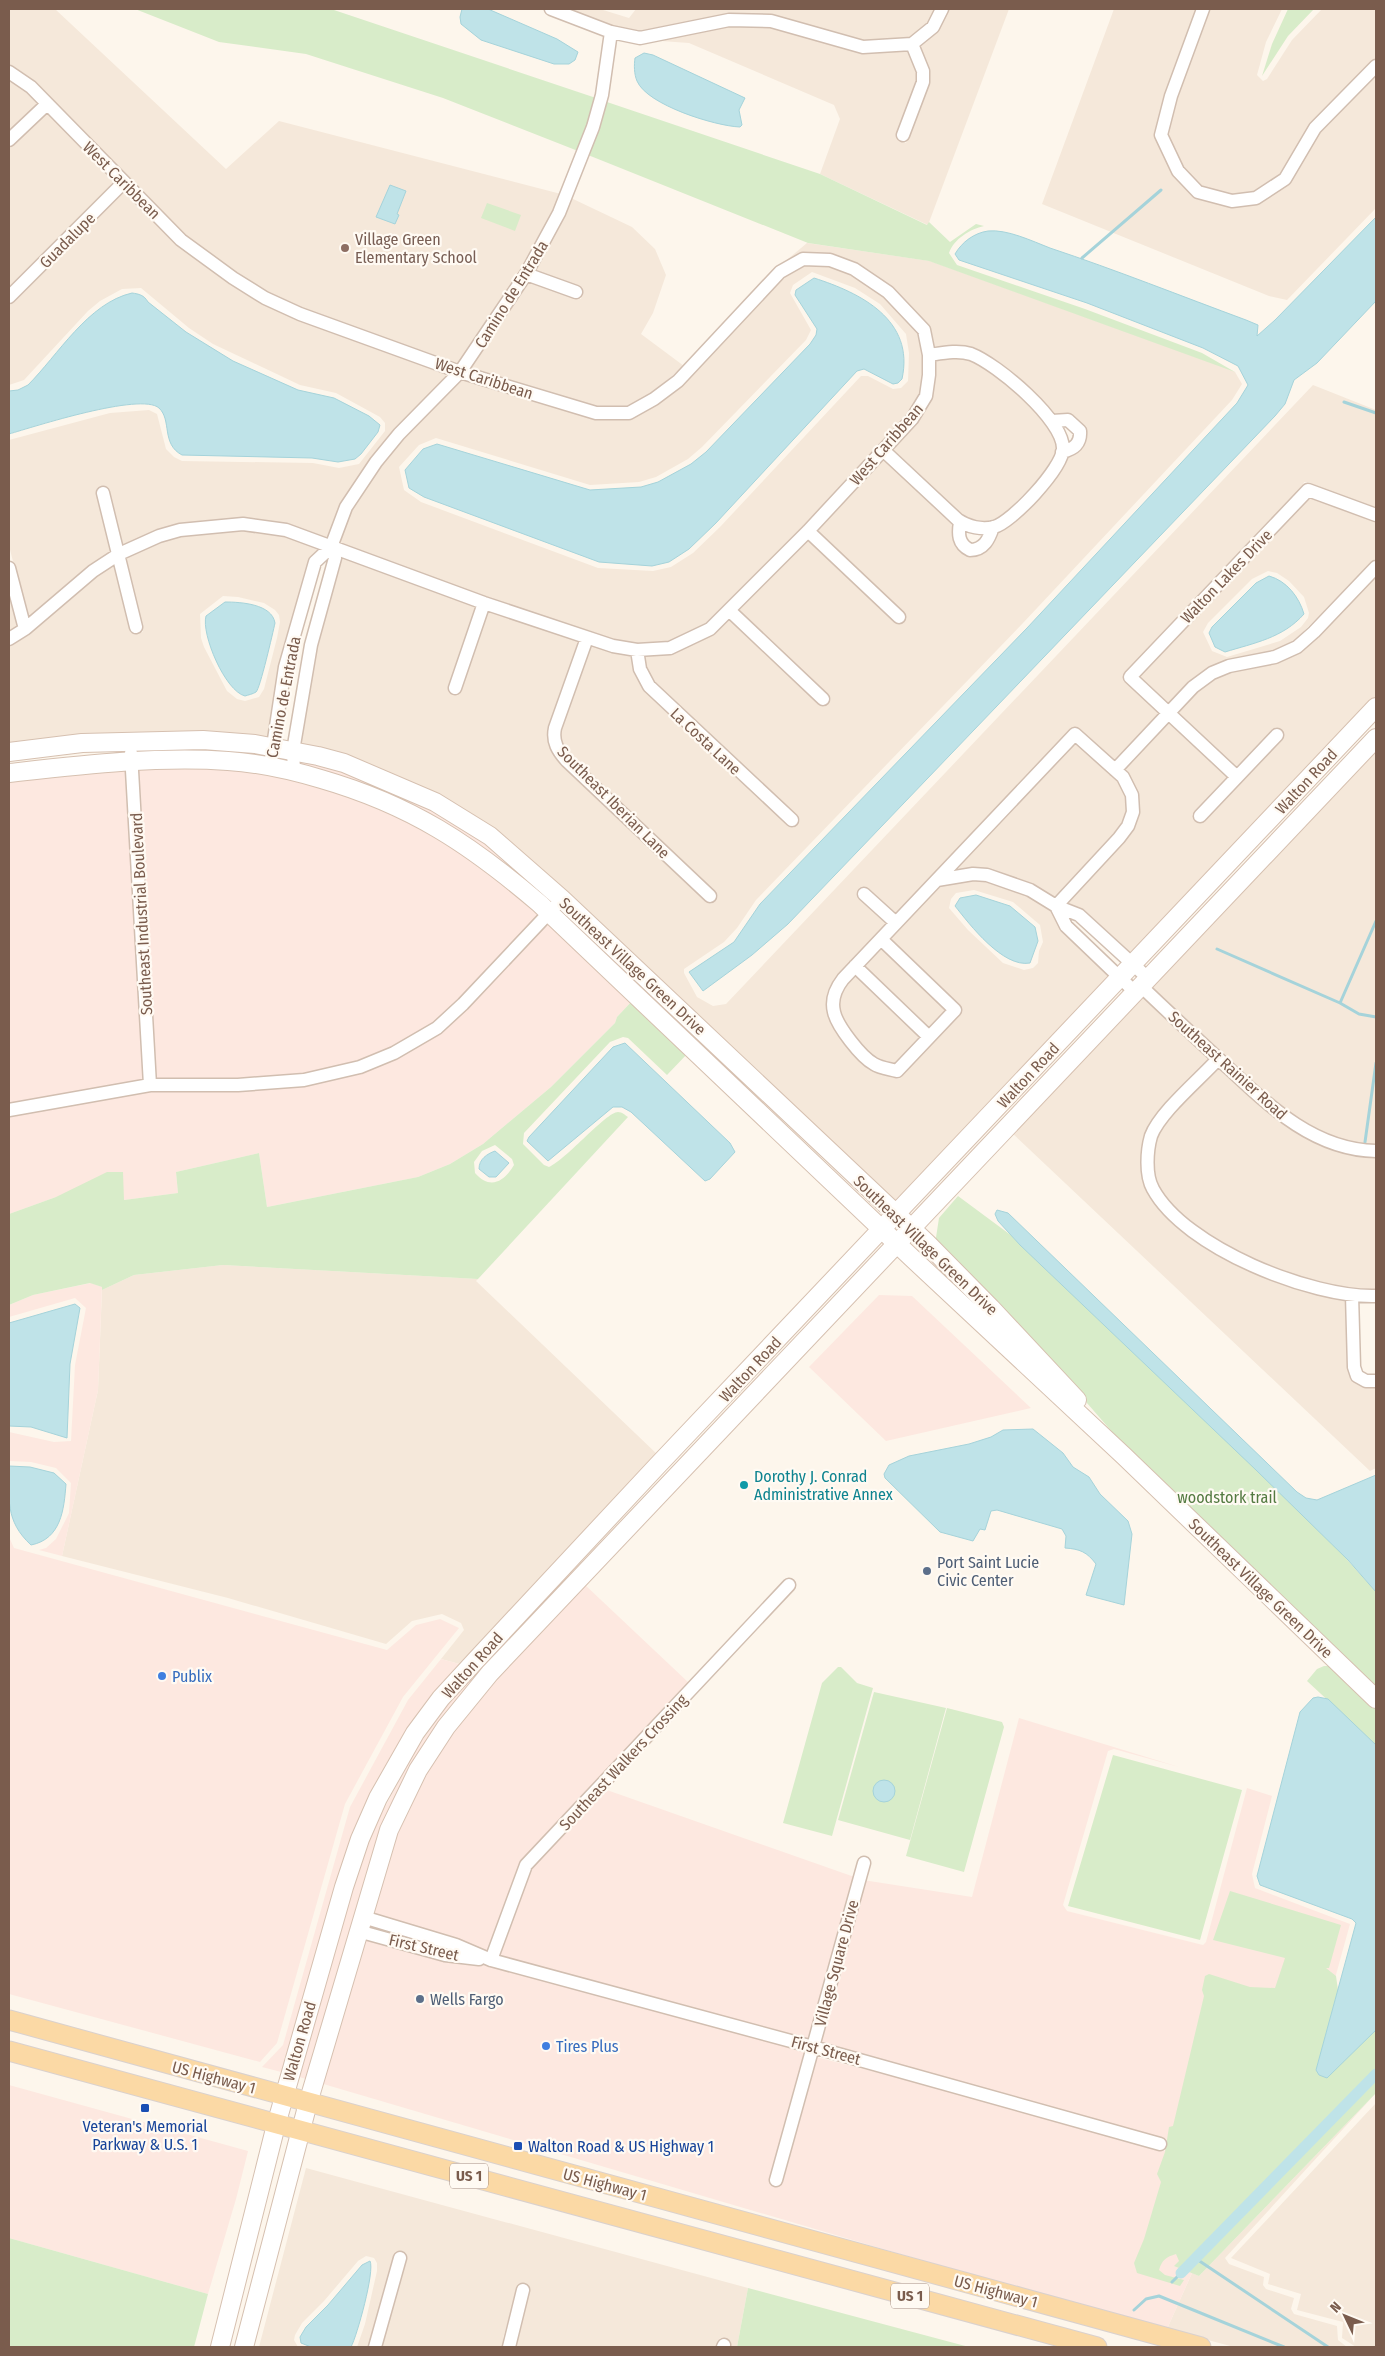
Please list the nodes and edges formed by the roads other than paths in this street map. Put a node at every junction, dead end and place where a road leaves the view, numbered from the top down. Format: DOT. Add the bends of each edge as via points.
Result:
graph roads {
  1 [pos="551,9"];
  2 [pos="942,9"];
  3 [pos="1203,9"];
  4 [pos="611,32"];
  5 [pos="912,44"];
  6 [pos="1376,66"];
  7 [pos="9,72"];
  8 [pos="47,104"];
  9 [pos="903,135"];
  10 [pos="9,140"];
  11 [pos="124,182"];
  12 [pos="526,274"];
  13 [pos="576,292"];
  14 [pos="9,297"];
  15 [pos="929,355"];
  16 [pos="460,372"];
  17 [pos="1052,421"];
  18 [pos="883,450"];
  19 [pos="1062,452"];
  20 [pos="103,493"];
  21 [pos="1376,515"];
  22 [pos="960,522"];
  23 [pos="993,527"];
  24 [pos="808,531"];
  25 [pos="331,547"];
  26 [pos="119,554"];
  27 [pos="1376,567"];
  28 [pos="9,568"];
  29 [pos="484,603"];
  30 [pos="730,611"];
  31 [pos="899,617"];
  32 [pos="136,627"];
  33 [pos="25,630"];
  34 [pos="587,638"];
  35 [pos="9,640"];
  36 [pos="637,650"];
  37 [pos="455,688"];
  38 [pos="823,699"];
  39 [pos="1376,707"];
  40 [pos="1169,713"];
  41 [pos="1277,735"];
  42 [pos="1376,738"];
  43 [pos="131,743"];
  44 [pos="274,747"];
  45 [pos="292,751"];
  46 [pos="14,752"];
  47 [pos="132,762"];
  48 [pos="270,766"];
  49 [pos="1115,770"];
  50 [pos="294,771"];
  51 [pos="15,773"];
  52 [pos="1237,777"];
  53 [pos="1200,816"];
  54 [pos="792,820"];
  55 [pos="937,880"];
  56 [pos="864,894"];
  57 [pos="710,896"];
  58 [pos="562,899"];
  59 [pos="1056,906"];
  60 [pos="549,913"];
  61 [pos="896,923"];
  62 [pos="881,939"];
  63 [pos="1133,964"];
  64 [pos="855,966"];
  65 [pos="1120,978"];
  66 [pos="1142,986"];
  67 [pos="929,1037"];
  68 [pos="1218,1059"];
  69 [pos="150,1085"];
  70 [pos="9,1110"];
  71 [pos="1376,1151"];
  72 [pos="896,1214"];
  73 [pos="911,1228"];
  74 [pos="882,1229"];
  75 [pos="897,1243"];
  76 [pos="1352,1295"];
  77 [pos="1376,1296"];
  78 [pos="1376,1381"];
  79 [pos="729,1392"];
  80 [pos="1124,1456"];
  81 [pos="657,1466"];
  82 [pos="669,1484"];
  83 [pos="599,1558"];
  84 [pos="789,1586"];
  85 [pos="1376,1699"];
  86 [pos="864,1863"];
  87 [pos="360,1924"];
  88 [pos="491,1960"];
  89 [pos="9,2020"];
  90 [pos="813,2047"];
  91 [pos="9,2051"];
  92 [pos="284,2096"];
  93 [pos="308,2103"];
  94 [pos="276,2125"];
  95 [pos="301,2132"];
  96 [pos="1160,2144"];
  97 [pos="776,2180"];
  98 [pos="770,2229"];
  99 [pos="723,2244"];
  100 [pos="400,2258"];
  101 [pos="523,2290"];
  102 [pos="220,2347"];
  103 [pos="244,2347"];
  104 [pos="375,2347"];
  105 [pos="508,2347"];
  106 [pos="1097,2347"];
  107 [pos="1201,2347"];
  1 -- 4 [label="street"];
  2 -- 5 [label="street" via="933,27"];
  3 -- 6 [label="street" via="1174,87 1161,135 1178,171 1198,192 1232,201 1256,198 1285,179 1315,128"];
  4 -- 5 [label="street" via="640,38 729,20 771,21 863,47"];
  4 -- 12 [label="street, Camino de Entrada" via="602,96 593,127 559,213"];
  5 -- 9 [label="street" via="923,70 924,82"];
  7 -- 8 [label="street, West Caribbean"];
  8 -- 10 [label="street"];
  8 -- 11 [label="street, West Caribbean"];
  11 -- 14 [label="street, Guadalupe"];
  11 -- 16 [label="street, West Caribbean" via="181,240 257,293 300,314"];
  12 -- 13 [label="street"];
  12 -- 16 [label="street, Camino de Entrada"];
  15 -- 16 [label="street, West Caribbean" via="924,330 888,292 854,269 830,260 803,259 780,272 678,381 629,413 596,413"];
  15 -- 17 [label="street" via="960,352 986,362 1017,386"];
  15 -- 18 [label="street, West Caribbean" via="926,396 912,419"];
  16 -- 25 [label="street, Camino de Entrada" via="376,462 346,507"];
  17 -- 19 [label="street" via="1060,437"];
  17 -- 19 [label="street" via="1068,420 1080,431 1081,437 1073,449"];
  18 -- 22 [label="street"];
  18 -- 24 [label="street, West Caribbean"];
  19 -- 23 [label="street" via="1055,470 1042,486 1004,523"];
  20 -- 26 [label="street"];
  21 -- 40 [label="street, Walton Lakes Drive" via="1308,490 1130,677"];
  22 -- 23 [label="street" via="974,527"];
  22 -- 23 [label="street" via="960,542 970,550 985,543"];
  24 -- 30 [label="street, West Caribbean"];
  24 -- 31 [label="street"];
  25 -- 26 [label="street, West Caribbean" via="286,530 242,524 180,530"];
  25 -- 29 [label="street, West Caribbean"];
  25 -- 44 [label="street, Camino de Entrada" via="315,562 312,571 285,667"];
  25 -- 45 [label="street, Camino de Entrada" via="336,558 311,645"];
  26 -- 32 [label="street"];
  26 -- 33 [label="street, West Caribbean"];
  27 -- 40 [label="street" via="1297,647 1274,657 1229,666 1212,673 1193,687"];
  28 -- 33 [label="street"];
  29 -- 34 [label="street, West Caribbean"];
  29 -- 37 [label="street"];
  30 -- 36 [label="street, West Caribbean" via="710,629 688,641 670,648"];
  30 -- 38 [label="street"];
  33 -- 35 [label="street, West Caribbean"];
  34 -- 36 [label="street, West Caribbean"];
  34 -- 57 [label="street, Southeast Iberian Lane" via="555,728 556,746"];
  36 -- 54 [label="street, La Costa Lane" via="640,669 649,686"];
  39 -- 63 [label="main road, Walton Road"];
  40 -- 49 [label="street"];
  40 -- 52 [label="street, Walton Lakes Drive"];
  41 -- 52 [label="street"];
  42 -- 66 [label="main road, Walton Road"];
  43 -- 44 [label="main road, Southeast Village Green Drive" via="203,740"];
  43 -- 46 [label="main road, Southeast Village Green Drive" via="82,742"];
  43 -- 47 [label="street, Southeast Industrial Boulevard"];
  44 -- 45 [label="main road, Southeast Village Green Drive"];
  44 -- 48 [label="street, Camino de Entrada"];
  45 -- 50 [label="street, Camino de Entrada"];
  45 -- 58 [label="main road, Southeast Village Green Drive" via="368,772 435,802 490,836"];
  46 -- 51 [label="main road"];
  47 -- 48 [label="main road, Southeast Village Green Drive" via="228,761"];
  47 -- 51 [label="main road, Southeast Village Green Drive"];
  47 -- 69 [label="street, Southeast Industrial Boulevard"];
  48 -- 50 [label="main road, Southeast Village Green Drive"];
  49 -- 55 [label="street" via="1075,734"];
  49 -- 59 [label="street" via="1132,795 1133,812 1128,826"];
  50 -- 60 [label="main road, Southeast Village Green Drive" via="388,802 442,830 497,868"];
  52 -- 53 [label="street"];
  55 -- 59 [label="street" via="987,875 1030,890"];
  55 -- 61 [label="street"];
  56 -- 61 [label="street"];
  58 -- 60 [label="street"];
  58 -- 72 [label="main road, Southeast Village Green Drive"];
  59 -- 63 [label="street" via="1079,915"];
  59 -- 65 [label="street" via="1066,926"];
  60 -- 69 [label="street" via="437,1028 394,1053 354,1068 304,1080 238,1085"];
  60 -- 74 [label="main road, Southeast Village Green Drive"];
  61 -- 62 [label="street"];
  62 -- 64 [label="street"];
  62 -- 67 [label="street" via="955,1010"];
  63 -- 65 [label="main road, Walton Road"];
  63 -- 66 [label="street"];
  64 -- 67 [label="street"];
  64 -- 67 [label="street" via="836,987 834,1013 852,1043 868,1059 896,1071"];
  65 -- 66 [label="street"];
  65 -- 72 [label="main road, Walton Road"];
  66 -- 68 [label="street, Southeast Rainier Road"];
  66 -- 73 [label="main road, Walton Road"];
  68 -- 71 [label="street, Southeast Rainier Road" via="1294,1124 1325,1140 1360,1151"];
  68 -- 76 [label="street" via="1158,1122 1151,1138 1147,1165 1152,1188 1173,1214 1234,1256 1272,1273"];
  69 -- 70 [label="street"];
  72 -- 73 [label="main road, Southeast Village Green Drive"];
  72 -- 74 [label="main road, Walton Road"];
  73 -- 75 [label="main road, Walton Road"];
  73 -- 80 [label="main road, Southeast Village Green Drive" via="1055,1374"];
  74 -- 75 [label="main road, Southeast Village Green Drive"];
  74 -- 79 [label="main road, Walton Road"];
  75 -- 80 [label="main road, Southeast Village Green Drive"];
  75 -- 82 [label="main road, Walton Road"];
  76 -- 77 [label="street"];
  76 -- 78 [label="street" via="1354,1367 1357,1376 1366,1381"];
  79 -- 81 [label="main road, Walton Road"];
  79 -- 82 [label="main road" via="719,1410 675,1464"];
  80 -- 85 [label="main road, Southeast Village Green Drive"];
  81 -- 83 [label="main road" via="650,1486 608,1534"];
  81 -- 92 [label="main road, Walton Road" via="453,1686 414,1733 378,1798 360,1839"];
  82 -- 83 [label="main road, Walton Road"];
  83 -- 87 [label="main road, Walton Road" via="490,1673 446,1727 418,1770 389,1830"];
  84 -- 88 [label="street, Southeast Walkers Crossing" via="526,1865"];
  86 -- 90 [label="street, Village Square Drive"];
  87 -- 88 [label="street, First Street" via="445,1954"];
  87 -- 93 [label="main road, Walton Road"];
  88 -- 90 [label="street, First Street"];
  89 -- 92 [label="main road, US Highway 1 / US 1"];
  90 -- 96 [label="street, First Street"];
  90 -- 97 [label="street, Village Square Drive"];
  91 -- 94 [label="main road, US Highway 1 / US 1"];
  92 -- 93 [label="main road, US Highway 1 / US 1"];
  92 -- 94 [label="main road, Walton Road"];
  93 -- 95 [label="main road, Walton Road"];
  93 -- 98 [label="main road, US Highway 1 / US 1"];
  94 -- 95 [label="main road, US Highway 1 / US 1"];
  94 -- 102 [label="main road, Walton Road"];
  95 -- 99 [label="main road, US Highway 1 / US 1"];
  95 -- 103 [label="main road, Walton Road"];
  98 -- 99 [label="main road" via="755,2239"];
  98 -- 107 [label="main road, US Highway 1 / US 1"];
  99 -- 106 [label="main road, US Highway 1 / US 1"];
  100 -- 104 [label="street"];
  101 -- 105 [label="street"];
}
